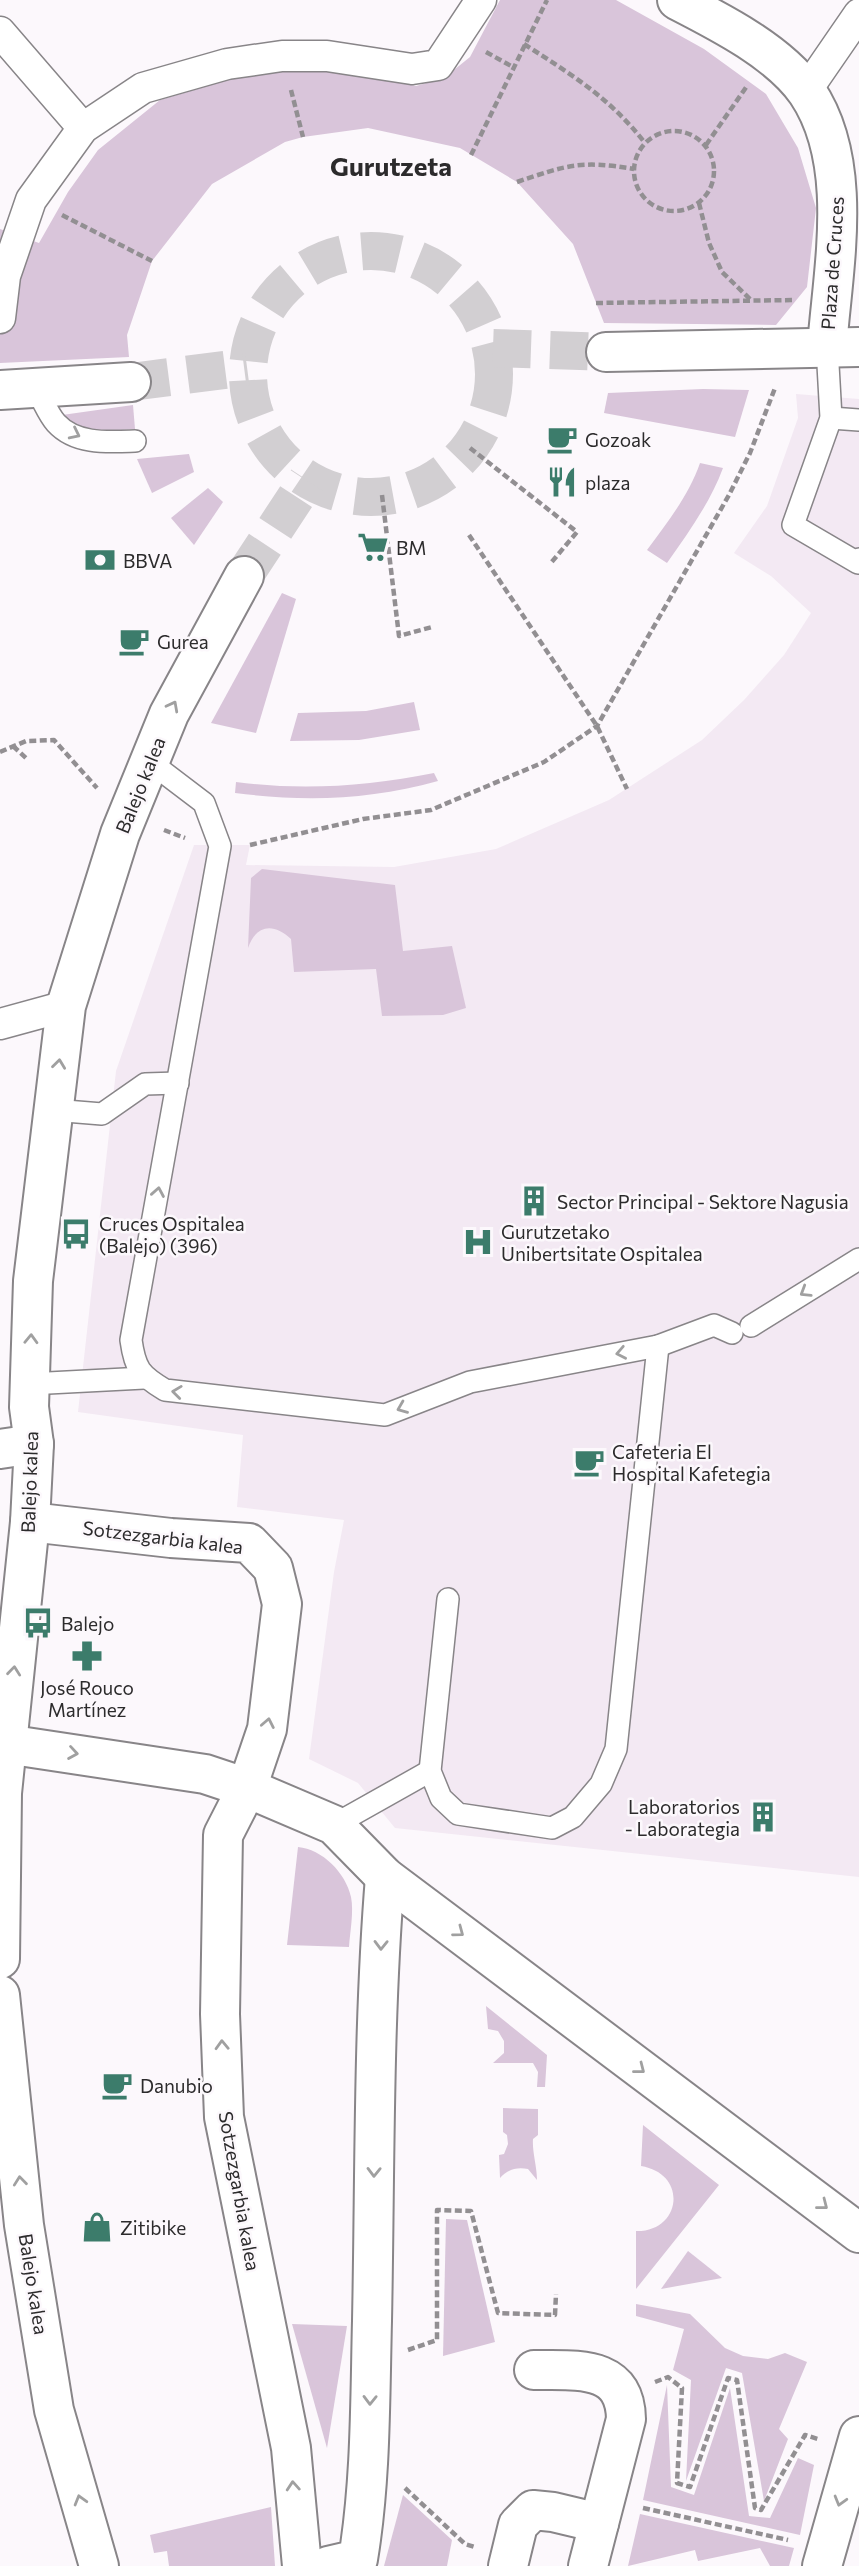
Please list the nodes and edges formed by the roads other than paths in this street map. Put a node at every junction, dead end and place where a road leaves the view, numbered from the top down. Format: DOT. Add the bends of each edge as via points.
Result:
graph roads {
  1 [pos="481,0"];
  2 [pos="677,0"];
  3 [pos="859,14"];
  4 [pos="0,33"];
  5 [pos="806,91"];
  6 [pos="83,128"];
  7 [pos="848,180"];
  8 [pos="0,318"];
  9 [pos="843,347"];
  10 [pos="606,352"];
  11 [pos="131,382"];
  12 [pos="18,390"];
  13 [pos="0,403"];
  14 [pos="831,418"];
  15 [pos="859,420"];
  16 [pos="135,441"];
  17 [pos="859,559"];
  18 [pos="244,576"];
  19 [pos="150,762"];
  20 [pos="66,1006"];
  21 [pos="0,1024"];
  22 [pos="177,1083"];
  23 [pos="53,1110"];
  24 [pos="859,1259"];
  25 [pos="658,1346"];
  26 [pos="144,1378"];
  27 [pos="18,1416"];
  28 [pos="30,1522"];
  29 [pos="448,1599"];
  30 [pos="6,1744"];
  31 [pos="430,1771"];
  32 [pos="247,1788"];
  33 [pos="334,1825"];
  34 [pos="384,1877"];
  35 [pos="0,1959"];
  36 [pos="0,1995"];
  37 [pos="12,2226"];
  38 [pos="859,2234"];
  39 [pos="534,2370"];
  40 [pos="857,2444"];
  41 [pos="599,2523"];
  42 [pos="824,2557"];
  43 [pos="313,2563"];
  44 [pos="99,2566"];
  45 [pos="508,2566"];
  46 [pos="588,2566"];
  1 -- 6 [label="street" via="438,65 412,69 327,55 227,64 143,88"];
  2 -- 5 [label="street, Plaza de Cruces" via="769,54"];
  3 -- 5 [label="street"];
  4 -- 6 [label="street"];
  5 -- 7 [label="street, Plaza de Cruces"];
  6 -- 8 [label="street" via="31,200 5,276"];
  7 -- 9 [label="street, Plaza de Cruces" via="838,205"];
  9 -- 10 [label="street"];
  9 -- 14 [label="lane"];
  11 -- 12 [label="street"];
  12 -- 13 [label="street"];
  12 -- 16 [label="lane, one-way" via="78,438"];
  14 -- 15 [label="lane"];
  14 -- 17 [label="lane" via="793,525 858,563"];
  19 -- 18 [label="street, Balejo kalea, one-way" via="169,714"];
  19 -- 20 [label="street, Balejo kalea" via="120,834"];
  19 -- 22 [label="lane" via="204,803 220,846"];
  20 -- 21 [label="street"];
  23 -- 20 [label="street, Balejo kalea, one-way"];
  22 -- 23 [label="lane" via="145,1084 102,1114"];
  26 -- 22 [label="lane, one-way" via="134,1362 131,1340"];
  27 -- 23 [label="street, Balejo kalea, one-way"];
  24 -- 25 [label="lane, one-way" via="742,1330 714,1325"];
  25 -- 26 [label="lane, one-way" via="470,1381 385,1415 165,1391"];
  25 -- 31 [label="lane" via="616,1749 601,1784 573,1817 552,1828 458,1814 441,1798"];
  26 -- 27 [label="lane"];
  27 -- 28 [label="street, Balejo kalea"];
  30 -- 28 [label="street, Balejo kalea, one-way"];
  32 -- 28 [label="street, Sotzezgarbia kalea, one-way" via="267,1729 276,1669 282,1604 273,1568 249,1544"];
  29 -- 31 [label="lane"];
  30 -- 32 [label="street, one-way" via="205,1773"];
  30 -- 35 [label="street, Balejo kalea"];
  31 -- 33 [label="lane"];
  32 -- 33 [label="street"];
  43 -- 32 [label="street, Sotzezgarbia kalea, one-way" via="224,2117 220,2014 223,1835"];
  33 -- 34 [label="street"];
  34 -- 38 [label="street, one-way"];
  34 -- 43 [label="street, Sotzezgarbia kalea, one-way" via="366,2484 358,2559"];
  37 -- 36 [label="street, Balejo kalea, one-way"];
  44 -- 37 [label="street, Balejo kalea, one-way" via="54,2410"];
  39 -- 41 [label="street" via="597,2372 617,2387 626,2402 626,2419"];
  40 -- 42 [label="street, one-way"];
  41 -- 45 [label="street" via="533,2510 518,2525"];
  41 -- 46 [label="street"];
}
